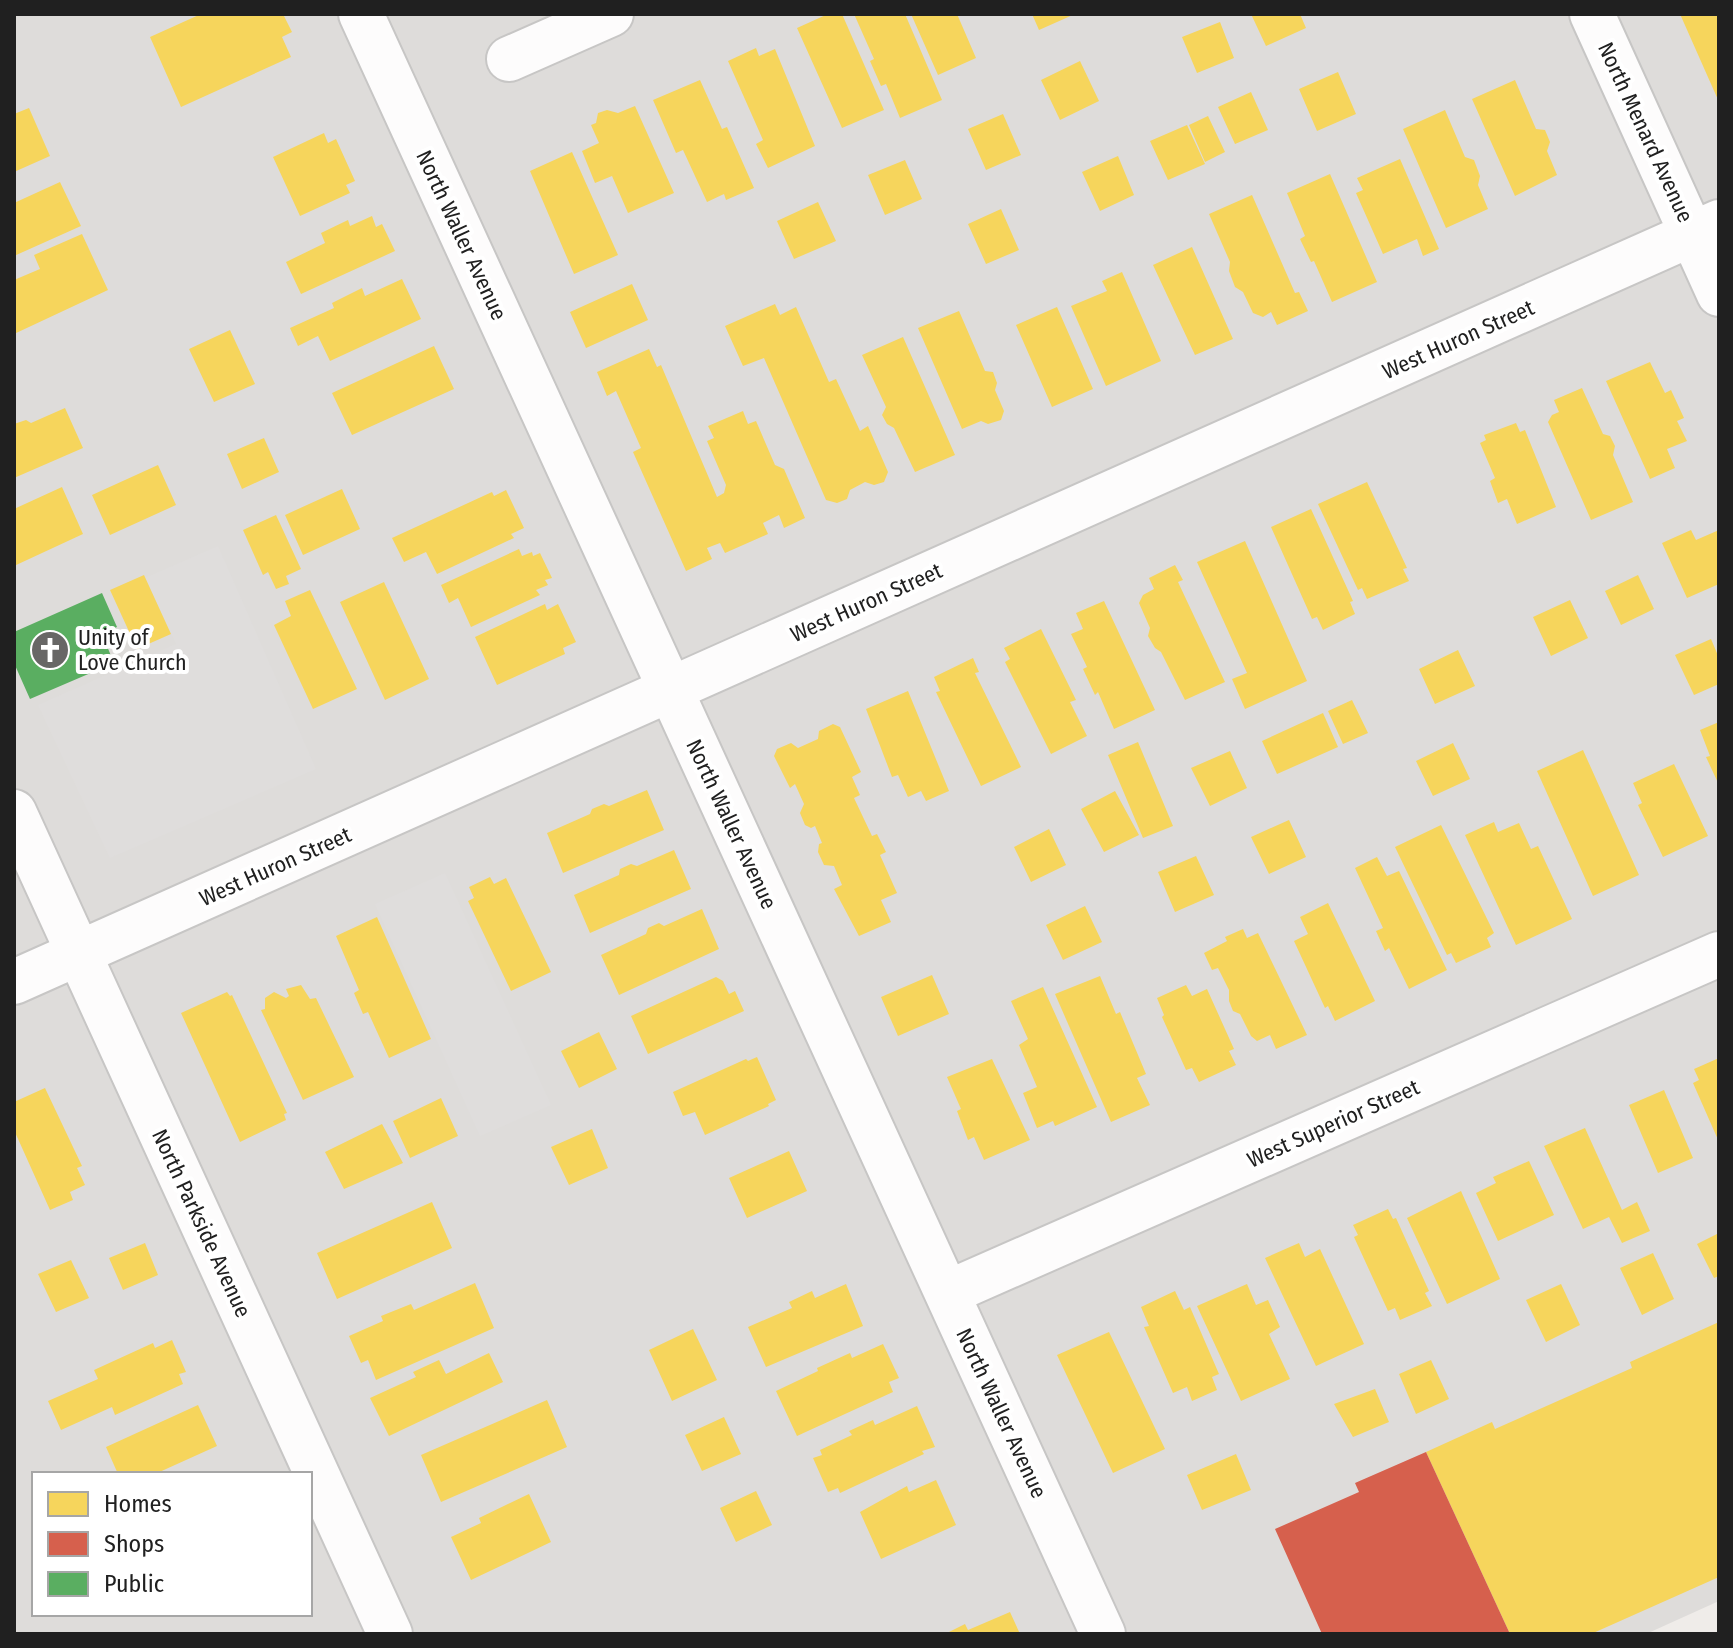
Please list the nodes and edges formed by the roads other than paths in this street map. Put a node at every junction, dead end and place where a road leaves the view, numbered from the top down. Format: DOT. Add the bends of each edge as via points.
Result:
graph roads {
  1 [pos="361,14"];
  2 [pos="611,14"];
  3 [pos="1592,14"];
  4 [pos="509,59"];
  5 [pos="1706,228"];
  6 [pos="1719,294"];
  7 [pos="670,690"];
  8 [pos="14,812"];
  9 [pos="79,953"];
  10 [pos="1719,954"];
  11 [pos="14,982"];
  12 [pos="947,1293"];
  13 [pos="390,1634"];
  14 [pos="1103,1634"];
  1 -- 7 [label="street, North Waller Avenue"];
  2 -- 4 [label="street"];
  3 -- 5 [label="street, North Menard Avenue"];
  5 -- 6 [label="street, North Menard Avenue"];
  5 -- 7 [label="street, West Huron Street"];
  7 -- 9 [label="street, West Huron Street"];
  7 -- 12 [label="street, North Waller Avenue"];
  8 -- 9 [label="street, North Parkside Avenue"];
  9 -- 11 [label="street, West Huron Street"];
  9 -- 13 [label="street, North Parkside Avenue"];
  10 -- 12 [label="street, West Superior Street"];
  12 -- 14 [label="street, North Waller Avenue"];
}
